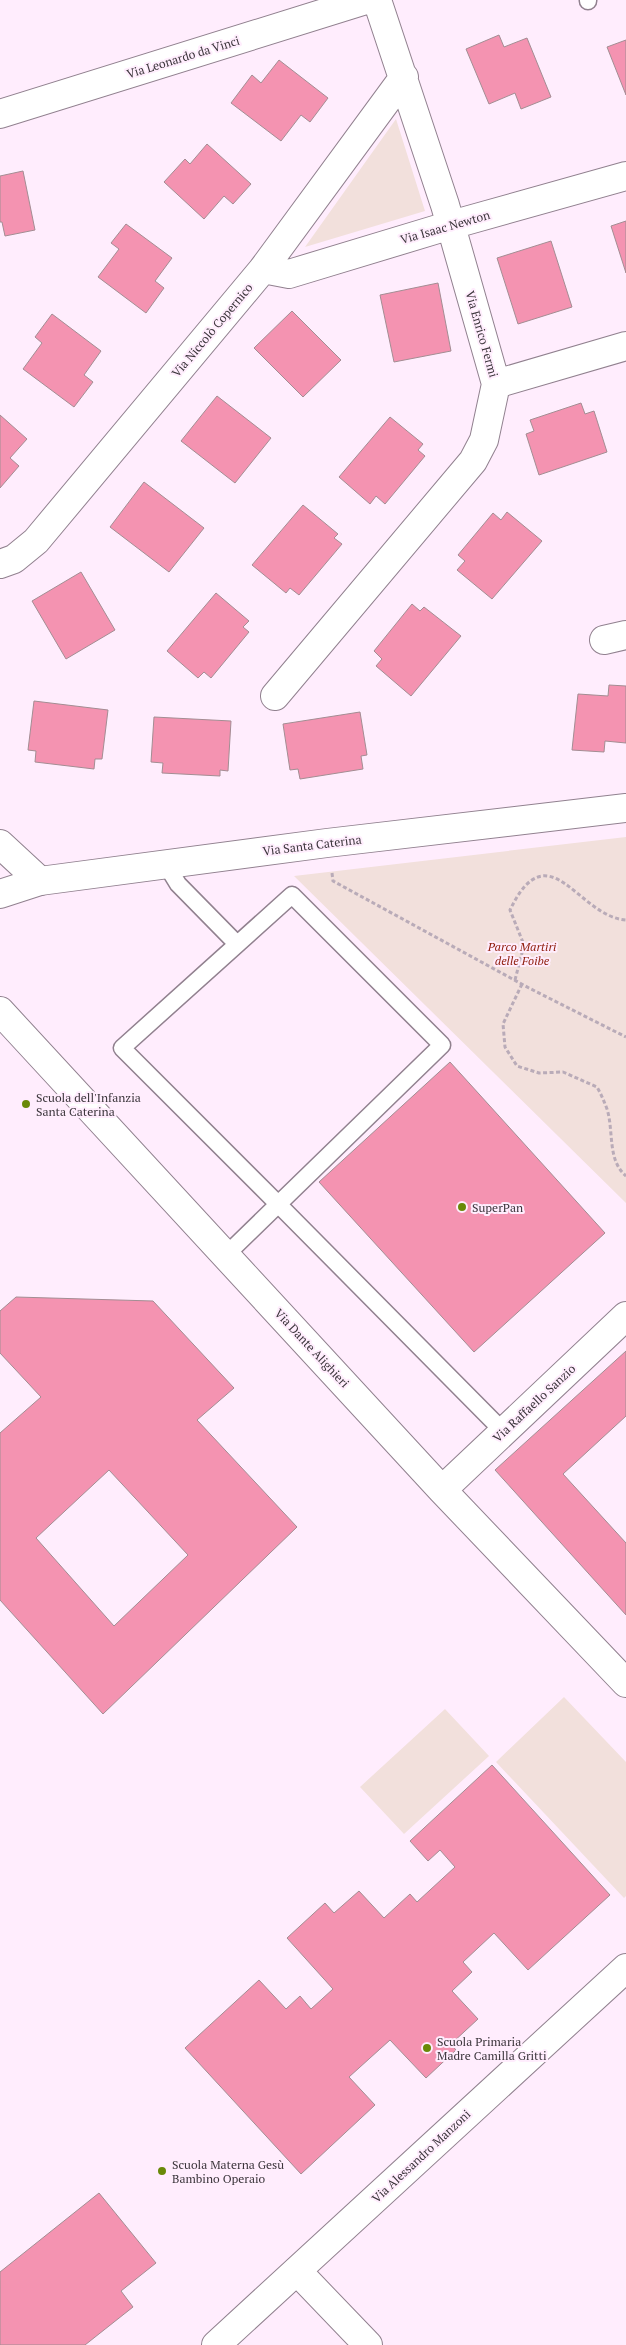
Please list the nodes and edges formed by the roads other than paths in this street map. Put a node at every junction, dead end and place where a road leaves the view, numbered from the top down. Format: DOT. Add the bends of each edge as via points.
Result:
graph roads {
  1 [pos="366,0"];
  2 [pos="377,0"];
  3 [pos="404,78"];
  4 [pos="0,114"];
  5 [pos="626,176"];
  6 [pos="451,225"];
  7 [pos="263,270"];
  8 [pos="626,346"];
  9 [pos="496,384"];
  10 [pos="0,564"];
  11 [pos="275,696"];
  12 [pos="626,808"];
  13 [pos="0,844"];
  14 [pos="167,866"];
  15 [pos="40,881"];
  16 [pos="0,894"];
  17 [pos="236,944"];
  18 [pos="0,1011"];
  19 [pos="278,1204"];
  20 [pos="226,1255"];
  21 [pos="626,1316"];
  22 [pos="504,1431"];
  23 [pos="442,1490"];
  24 [pos="626,1683"];
  25 [pos="626,1968"];
  26 [pos="297,2271"];
  27 [pos="216,2345"];
  28 [pos="368,2345"];
  1 -- 4 [label="street, Via Leonardo da Vinci"];
  2 -- 3 [label="street, Via Enrico Fermi"];
  3 -- 6 [label="street, Via Enrico Fermi"];
  3 -- 7 [label="street, Via Niccolò Copernico"];
  5 -- 6 [label="street, Via Isaac Newton"];
  6 -- 7 [label="street, Via Isaac Newton" via="289,274"];
  6 -- 9 [label="street, Via Enrico Fermi"];
  7 -- 10 [label="street, Via Niccolò Copernico" via="36,541 14,559"];
  8 -- 9 [label="street"];
  9 -- 11 [label="street, Via Enrico Fermi" via="484,440 474,461"];
  12 -- 14 [label="street, Via Santa Caterina" via="327,843"];
  13 -- 15 [label="street"];
  14 -- 15 [label="street, Via Santa Caterina"];
  14 -- 17 [label="lane" via="178,884"];
  15 -- 16 [label="street, Via Santa Caterina"];
  17 -- 19 [label="lane" via="122,1048"];
  17 -- 19 [label="lane" via="292,895 442,1045"];
  18 -- 20 [label="street, Via Dante Alighieri"];
  19 -- 20 [label="lane"];
  19 -- 22 [label="lane"];
  20 -- 23 [label="street, Via Dante Alighieri"];
  21 -- 22 [label="street, Via Raffaello Sanzio"];
  22 -- 23 [label="street, Via Raffaello Sanzio"];
  23 -- 24 [label="street, Via Dante Alighieri"];
  25 -- 26 [label="street, Via Alessandro Manzoni"];
  26 -- 27 [label="street, Via Alessandro Manzoni"];
  26 -- 28 [label="street"];
}
